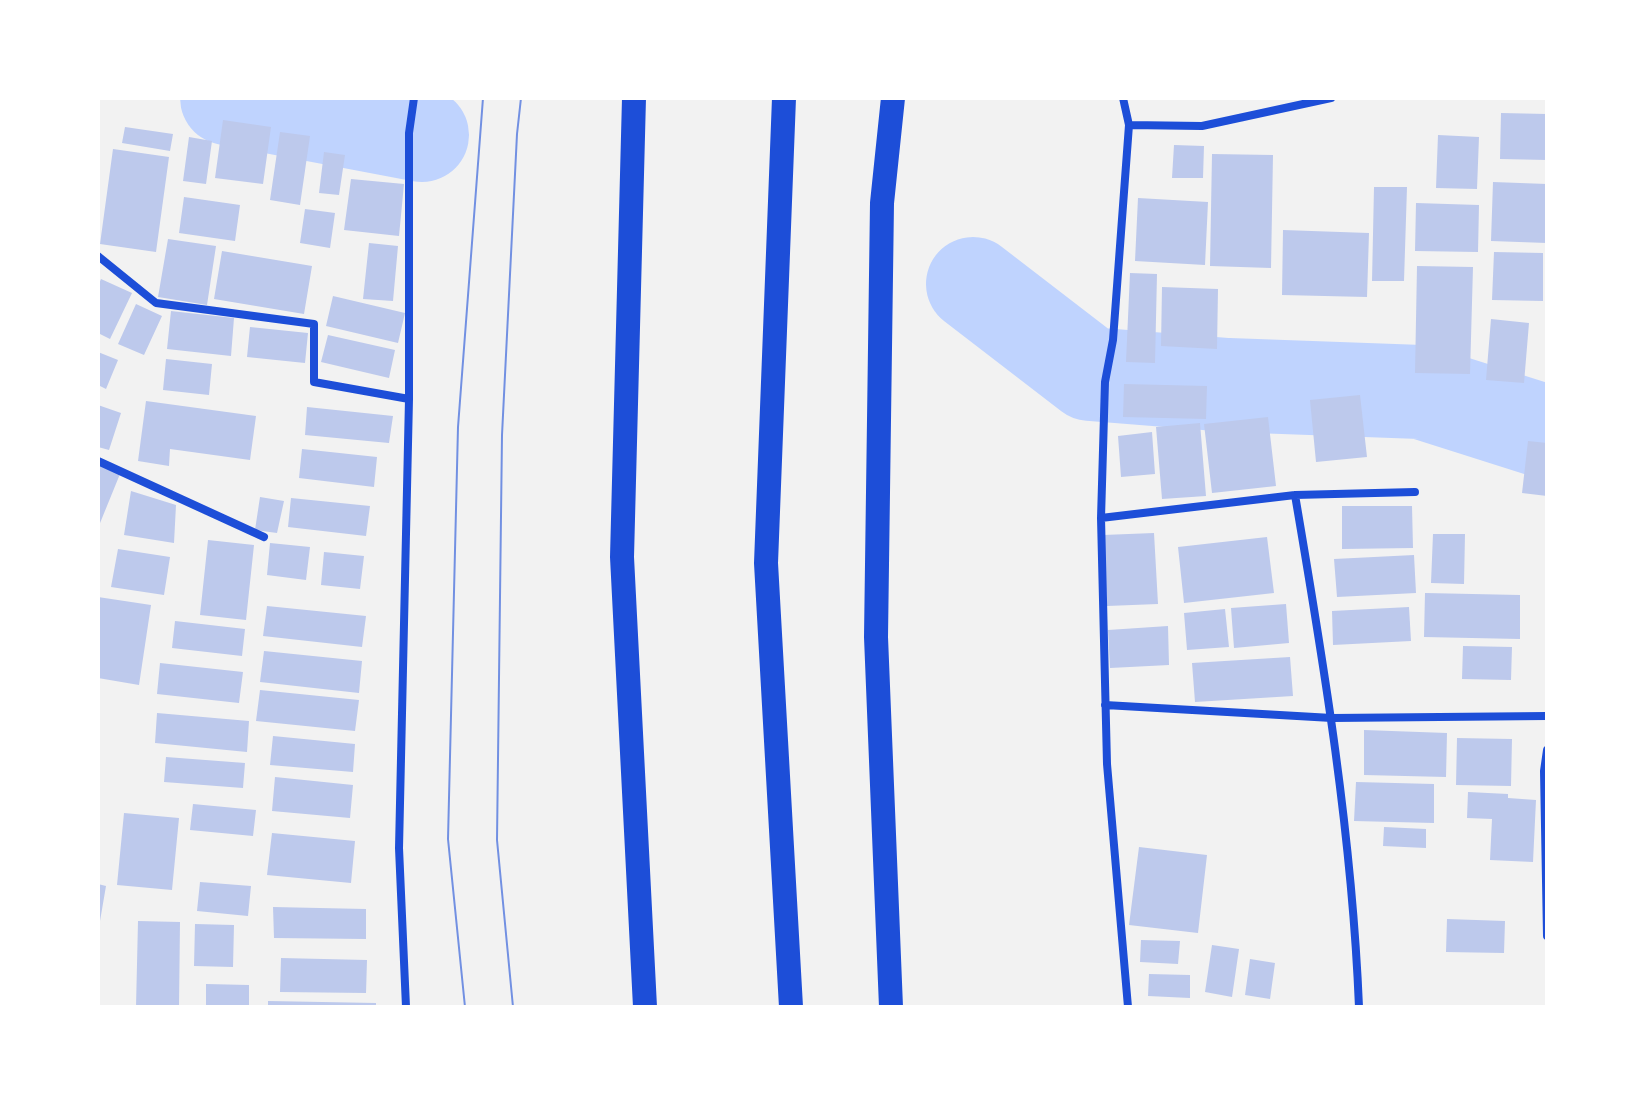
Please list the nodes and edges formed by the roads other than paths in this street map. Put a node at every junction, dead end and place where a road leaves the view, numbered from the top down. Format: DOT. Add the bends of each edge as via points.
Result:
graph roads {
  1 [pos="414,98"];
  2 [pos="634,98"];
  3 [pos="784,98"];
  4 [pos="893,98"];
  5 [pos="1123,98"];
  6 [pos="1331,98"];
  7 [pos="1129,125"];
  8 [pos="98,256"];
  9 [pos="409,399"];
  10 [pos="98,461"];
  11 [pos="1415,492"];
  12 [pos="1295,495"];
  13 [pos="1101,518"];
  14 [pos="264,537"];
  15 [pos="1105,705"];
  16 [pos="1547,716"];
  17 [pos="1332,718"];
  18 [pos="1547,750"];
  19 [pos="1546,910"];
  20 [pos="1547,936"];
  21 [pos="406,1007"];
  22 [pos="645,1007"];
  23 [pos="791,1007"];
  24 [pos="891,1007"];
  25 [pos="1128,1007"];
  26 [pos="1361,1007"];
  1 -- 9 [label="street" via="409,133"];
  2 -- 22 [label="highway" via="622,557"];
  3 -- 23 [label="highway" via="766,563"];
  4 -- 24 [label="highway" via="882,203 876,637"];
  5 -- 7 [label="street"];
  6 -- 7 [label="street" via="1202,126"];
  7 -- 13 [label="street" via="1113,340 1105,382"];
  8 -- 9 [label="street" via="156,303 314,324 314,382"];
  9 -- 21 [label="street" via="399,848"];
  10 -- 14 [label="street"];
  11 -- 12 [label="street"];
  12 -- 13 [label="street"];
  12 -- 17 [label="street"];
  13 -- 15 [label="street"];
  15 -- 17 [label="street"];
  15 -- 25 [label="street"];
  16 -- 17 [label="street"];
  17 -- 26 [label="street"];
  18 -- 19 [label="street"];
  19 -- 20 [label="street"];
}
